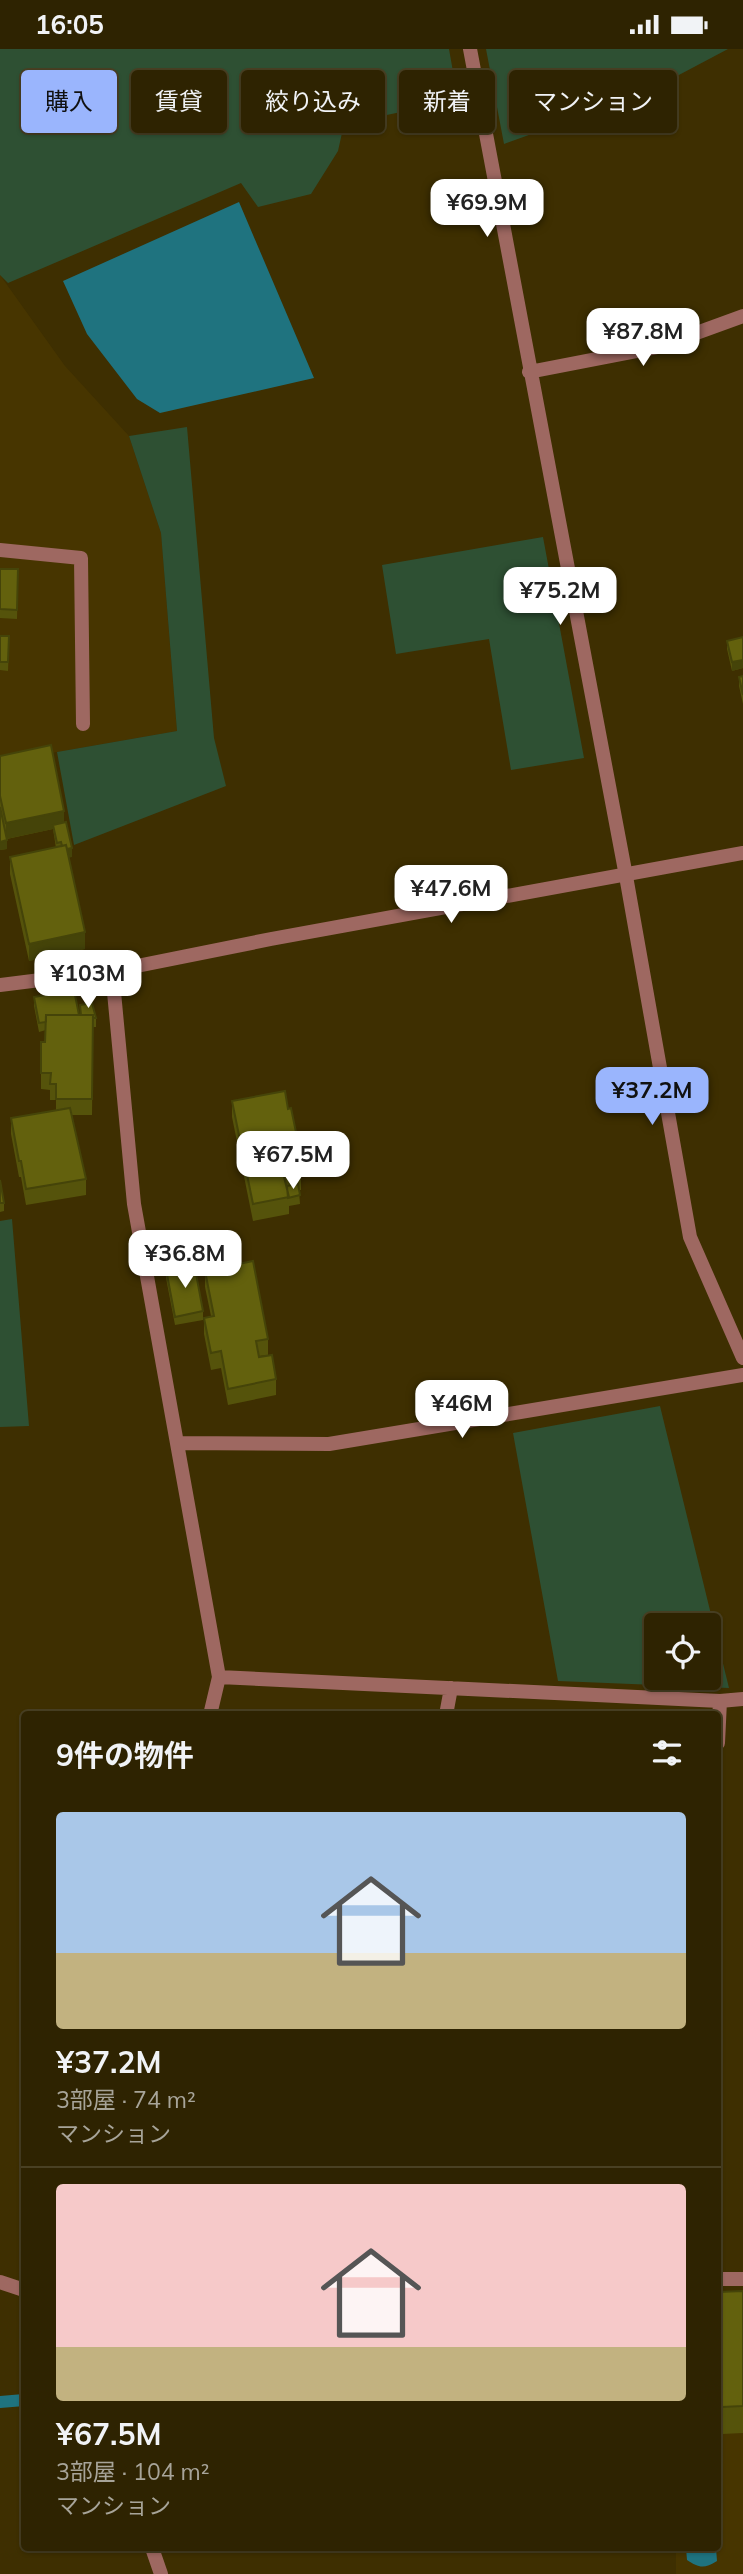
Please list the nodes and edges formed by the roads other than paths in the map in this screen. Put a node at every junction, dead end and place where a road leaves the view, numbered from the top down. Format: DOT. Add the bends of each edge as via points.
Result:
graph roads {
  1 [pos="470,49"];
  2 [pos="743,316"];
  3 [pos="529,372"];
  4 [pos="0,550"];
  5 [pos="83,724"];
  6 [pos="743,853"];
  7 [pos="626,876"];
  8 [pos="112,971"];
  9 [pos="0,985"];
  10 [pos="743,1358"];
  11 [pos="743,1375"];
  12 [pos="177,1443"];
  13 [pos="219,1677"];
  14 [pos="451,1688"];
  15 [pos="743,1699"];
  16 [pos="720,1702"];
  17 [pos="211,1711"];
  18 [pos="447,1711"];
  19 [pos="720,1711"];
  20 [pos="721,2279"];
  21 [pos="743,2279"];
  22 [pos="0,2282"];
  23 [pos="21,2289"];
  24 [pos="153,2551"];
  25 [pos="161,2574"];
  1 -- 3 [label="street"];
  2 -- 3 [label="street" via="658,347"];
  3 -- 7 [label="street"];
  4 -- 5 [label="street" via="81,558"];
  6 -- 7 [label="street"];
  7 -- 8 [label="street"];
  7 -- 10 [label="street" via="690,1237"];
  8 -- 9 [label="street"];
  8 -- 12 [label="street" via="134,1204"];
  11 -- 12 [label="street" via="329,1444"];
  12 -- 13 [label="street"];
  13 -- 14 [label="street"];
  13 -- 17 [label="street"];
  14 -- 16 [label="street"];
  14 -- 18 [label="street"];
  15 -- 16 [label="street"];
  16 -- 19 [label="street"];
  20 -- 21 [label="street"];
  22 -- 23 [label="street"];
  24 -- 25 [label="street"];
}
